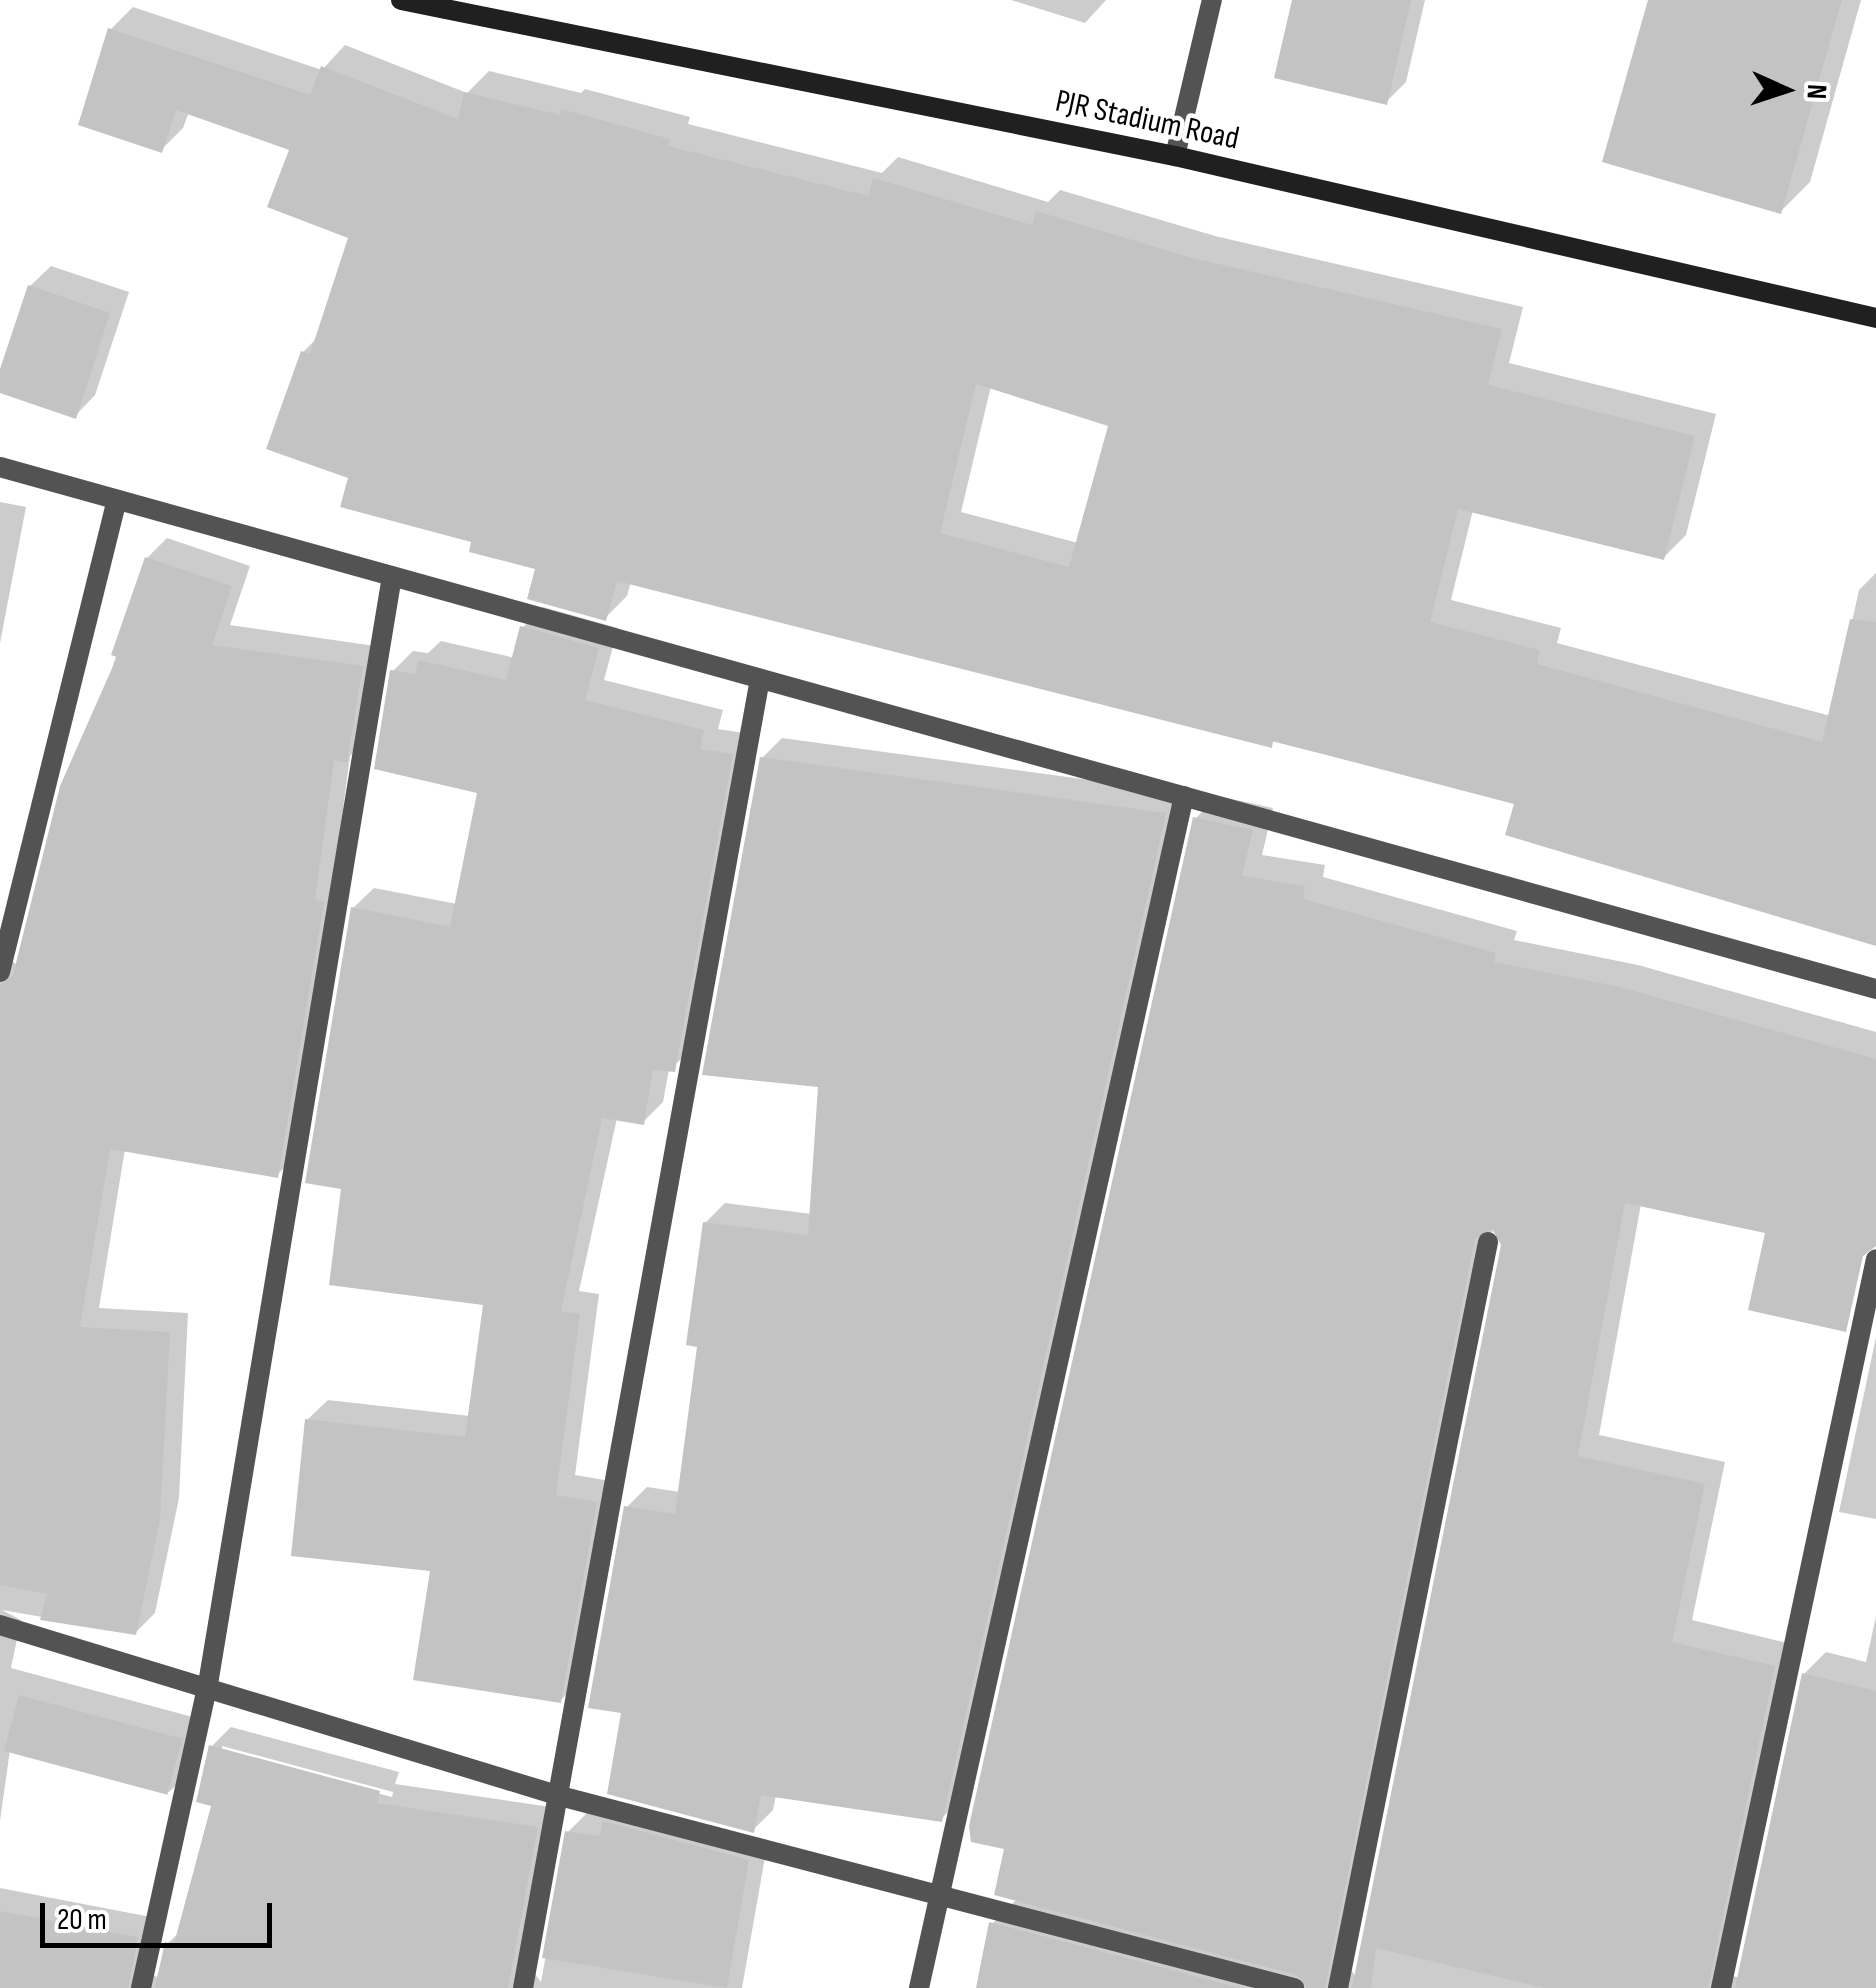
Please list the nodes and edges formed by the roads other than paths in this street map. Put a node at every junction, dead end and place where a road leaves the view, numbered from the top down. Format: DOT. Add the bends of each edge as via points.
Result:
graph roads {
  1 [pos="401,0"];
  2 [pos="1212,0"];
  3 [pos="1175,156"];
  4 [pos="1876,318"];
  5 [pos="0,468"];
  6 [pos="117,500"];
  7 [pos="392,576"];
  8 [pos="760,679"];
  9 [pos="1184,796"];
  10 [pos="0,972"];
  11 [pos="1876,989"];
  12 [pos="1488,1242"];
  13 [pos="1876,1259"];
  14 [pos="0,1625"];
  15 [pos="208,1684"];
  16 [pos="560,1796"];
  17 [pos="936,1893"];
  18 [pos="141,1988"];
  19 [pos="523,1988"];
  20 [pos="919,1988"];
  21 [pos="1294,1988"];
  22 [pos="1338,1988"];
  23 [pos="1721,1988"];
  1 -- 3 [label="street, PJR Stadium Road"];
  2 -- 3 [label="street"];
  3 -- 4 [label="street, PJR Stadium Road"];
  5 -- 6 [label="street"];
  6 -- 7 [label="street"];
  6 -- 10 [label="street"];
  7 -- 8 [label="street"];
  7 -- 15 [label="street"];
  8 -- 9 [label="street"];
  8 -- 16 [label="street"];
  9 -- 11 [label="street"];
  9 -- 17 [label="street"];
  12 -- 22 [label="street"];
  13 -- 23 [label="street"];
  14 -- 15 [label="street"];
  15 -- 16 [label="street"];
  15 -- 18 [label="street"];
  16 -- 17 [label="street"];
  16 -- 19 [label="street"];
  17 -- 20 [label="street"];
  17 -- 21 [label="street"];
}
